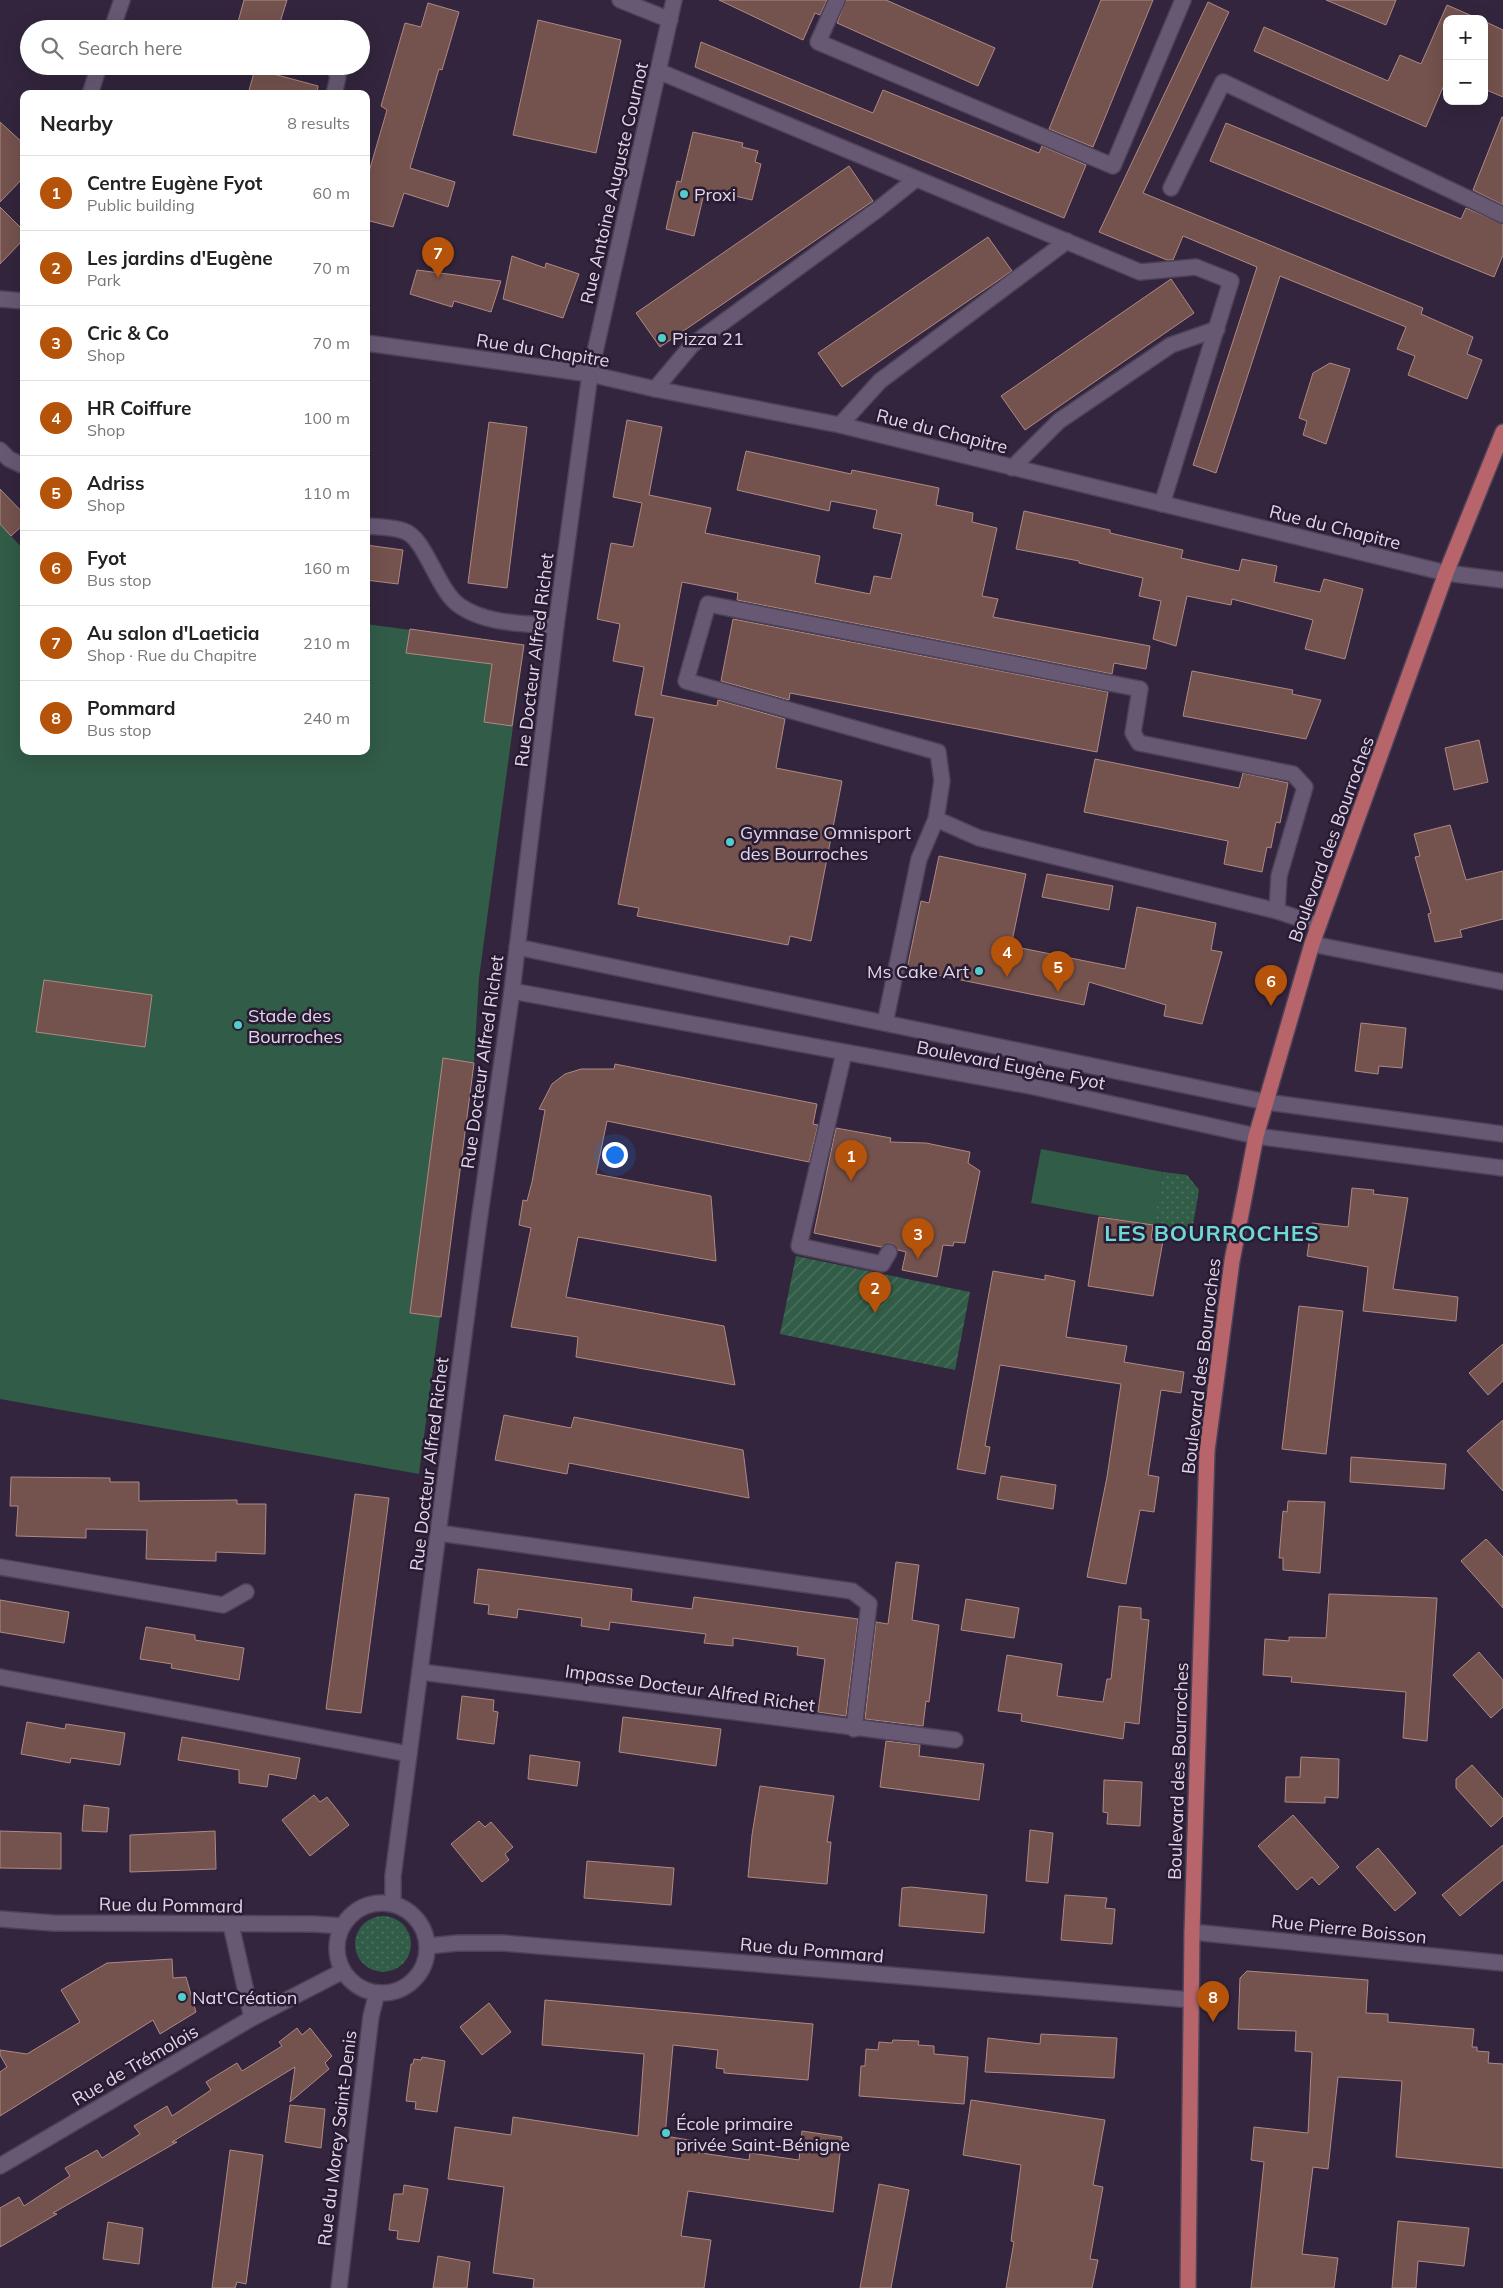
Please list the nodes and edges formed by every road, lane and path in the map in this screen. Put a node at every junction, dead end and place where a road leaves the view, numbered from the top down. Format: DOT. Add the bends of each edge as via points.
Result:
graph roads {
  1 [pos="122,0"];
  2 [pos="620,0"];
  3 [pos="674,0"];
  4 [pos="837,0"];
  5 [pos="1183,0"];
  6 [pos="115,20"];
  7 [pos="670,20"];
  8 [pos="658,71"];
  9 [pos="96,75"];
  10 [pos="337,75"];
  11 [pos="91,90"];
  12 [pos="335,90"];
  13 [pos="916,179"];
  14 [pos="1171,188"];
  15 [pos="1503,215"];
  16 [pos="1067,241"];
  17 [pos="0,299"];
  18 [pos="20,301"];
  19 [pos="1217,329"];
  20 [pos="370,344"];
  21 [pos="590,374"];
  22 [pos="655,389"];
  23 [pos="840,425"];
  24 [pos="1503,432"];
  25 [pos="0,450"];
  26 [pos="20,464"];
  27 [pos="1012,468"];
  28 [pos="1162,504"];
  29 [pos="370,527"];
  30 [pos="1446,573"];
  31 [pos="1503,580"];
  32 [pos="556,626"];
  33 [pos="936,819"];
  34 [pos="1277,911"];
  35 [pos="1319,925"];
  36 [pos="1312,944"];
  37 [pos="517,947"];
  38 [pos="1503,982"];
  39 [pos="512,991"];
  40 [pos="885,1022"];
  41 [pos="844,1052"];
  42 [pos="1266,1102"];
  43 [pos="1503,1134"];
  44 [pos="1256,1136"];
  45 [pos="1503,1168"];
  46 [pos="889,1252"];
  47 [pos="439,1533"];
  48 [pos="0,1567"];
  49 [pos="246,1592"];
  50 [pos="421,1672"];
  51 [pos="0,1677"];
  52 [pos="854,1729"];
  53 [pos="955,1740"];
  54 [pos="408,1754"];
  55 [pos="393,1903"];
  56 [pos="0,1919"];
  57 [pos="231,1925"];
  58 [pos="342,1926"];
  59 [pos="1192,1932"];
  60 [pos="428,1946"];
  61 [pos="1503,1963"];
  62 [pos="343,1971"];
  63 [pos="377,1993"];
  64 [pos="1192,2000"];
  65 [pos="252,2018"];
  66 [pos="0,2166"];
  67 [pos="339,2288"];
  68 [pos="1188,2288"];
  1 -- 6 [label="street"];
  2 -- 7 [label="street"];
  3 -- 7 [label="street, Rue Antoine Auguste Cournot"];
  4 -- 5 [label="street" via="818,42 1113,166"];
  7 -- 8 [label="street, Rue Antoine Auguste Cournot"];
  8 -- 13 [label="street"];
  8 -- 21 [label="street, Rue Antoine Auguste Cournot"];
  9 -- 11 [label="street"];
  10 -- 12 [label="street"];
  13 -- 16 [label="street"];
  13 -- 22 [label="street" via="692,345"];
  14 -- 15 [label="street" via="1223,82"];
  16 -- 19 [label="street" via="1140,272 1196,267 1231,281"];
  16 -- 23 [label="street" via="880,381"];
  17 -- 18 [label="street"];
  19 -- 27 [label="street" via="1170,345 1059,421"];
  19 -- 28 [label="street"];
  20 -- 21 [label="street, Rue du Chapitre"];
  21 -- 22 [label="street, Rue du Chapitre"];
  21 -- 32 [label="street, Rue Docteur Alfred Richet"];
  22 -- 23 [label="street, Rue du Chapitre"];
  23 -- 27 [label="street, Rue du Chapitre"];
  24 -- 30 [label="main road, Boulevard des Bourroches"];
  25 -- 26 [label="street"];
  27 -- 28 [label="street, Rue du Chapitre"];
  28 -- 30 [label="street, Rue du Chapitre"];
  29 -- 32 [label="street" via="405,531 418,541 441,585 460,606 492,620"];
  30 -- 31 [label="street, Rue du Chapitre"];
  30 -- 35 [label="main road, Boulevard des Bourroches"];
  32 -- 37 [label="street, Rue Docteur Alfred Richet"];
  33 -- 34 [label="street" via="980,838"];
  33 -- 34 [label="street" via="942,781 938,752 686,681 708,604 1140,689 1133,733 1139,743 1293,774 1306,787 1279,876"];
  33 -- 40 [label="street" via="919,859"];
  34 -- 35 [label="street"];
  35 -- 36 [label="main road, Boulevard des Bourroches"];
  36 -- 38 [label="street"];
  36 -- 42 [label="main road, Boulevard des Bourroches"];
  37 -- 39 [label="street, Rue Docteur Alfred Richet"];
  37 -- 40 [label="street, Boulevard Eugène Fyot"];
  39 -- 41 [label="street, Boulevard Eugène Fyot"];
  39 -- 47 [label="street, Rue Docteur Alfred Richet"];
  40 -- 42 [label="street, Boulevard Eugène Fyot"];
  41 -- 44 [label="street, Boulevard Eugène Fyot" via="1030,1086"];
  41 -- 46 [label="street" via="799,1246 882,1264"];
  42 -- 43 [label="street, Boulevard Eugène Fyot"];
  42 -- 44 [label="main road, Boulevard des Bourroches"];
  44 -- 45 [label="street, Boulevard Eugène Fyot"];
  44 -- 59 [label="main road, Boulevard des Bourroches" via="1232,1261 1207,1451"];
  47 -- 50 [label="street, Rue Docteur Alfred Richet"];
  47 -- 52 [label="street" via="852,1591 869,1604"];
  48 -- 49 [label="street" via="223,1605"];
  50 -- 52 [label="street, Impasse Docteur Alfred Richet"];
  50 -- 54 [label="street, Rue Docteur Alfred Richet"];
  51 -- 54 [label="street"];
  52 -- 53 [label="street, Impasse Docteur Alfred Richet"];
  54 -- 55 [label="street, Rue Docteur Alfred Richet" via="393,1876"];
  55 -- 58 [label="street" via="363,1906"];
  55 -- 60 [label="street" via="417,1918 425,1931"];
  56 -- 57 [label="street, Rue du Pommard" via="53,1923"];
  57 -- 58 [label="street, Rue du Pommard"];
  57 -- 65 [label="street"];
  58 -- 62 [label="street" via="337,1941 337,1957"];
  59 -- 61 [label="street, Rue Pierre Boisson"];
  59 -- 64 [label="main road, Boulevard des Bourroches"];
  60 -- 63 [label="street" via="426,1962 419,1975 407,1986 393,1992"];
  60 -- 64 [label="street, Rue du Pommard" via="503,1942"];
  62 -- 63 [label="street" via="352,1982"];
  62 -- 65 [label="street, Rue de Trémolois"];
  63 -- 67 [label="street, Rue du Morey Saint-Denis" via="370,2016"];
  64 -- 68 [label="main road, Boulevard des Bourroches"];
  65 -- 66 [label="street, Rue de Trémolois"];
}
